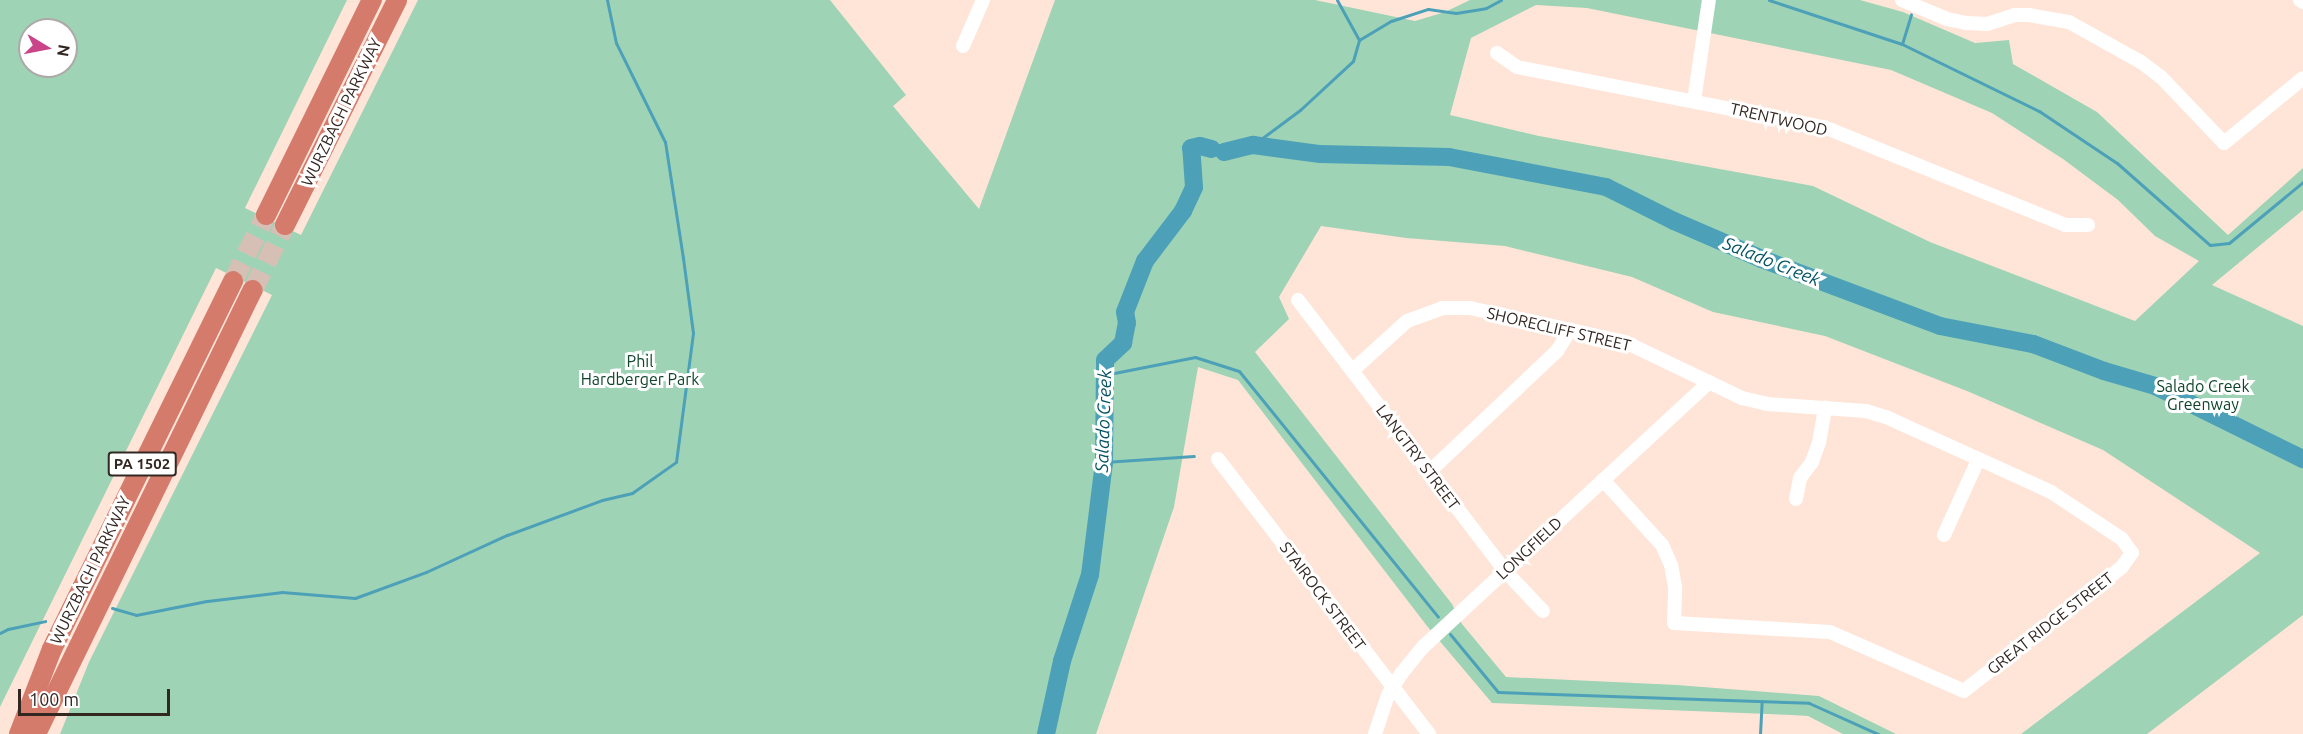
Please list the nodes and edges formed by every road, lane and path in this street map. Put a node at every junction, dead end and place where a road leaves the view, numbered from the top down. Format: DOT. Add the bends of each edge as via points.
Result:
graph roads {
  1 [pos="372,0"];
  2 [pos="397,0"];
  3 [pos="983,0"];
  4 [pos="1709,0"];
  5 [pos="1902,0"];
  6 [pos="963,46"];
  7 [pos="1497,53"];
  8 [pos="2303,78"];
  9 [pos="1694,101"];
  10 [pos="266,215"];
  11 [pos="285,225"];
  12 [pos="2088,225"];
  13 [pos="233,281"];
  14 [pos="253,290"];
  15 [pos="1298,300"];
  16 [pos="1570,330"];
  17 [pos="1353,370"];
  18 [pos="1709,382"];
  19 [pos="1825,408"];
  20 [pos="1218,459"];
  21 [pos="1978,460"];
  22 [pos="1429,472"];
  23 [pos="1602,480"];
  24 [pos="1796,499"];
  25 [pos="1944,535"];
  26 [pos="2132,553"];
  27 [pos="1505,571"];
  28 [pos="1543,611"];
  29 [pos="1393,686"];
  30 [pos="34,690"];
  31 [pos="38,731"];
  32 [pos="10,734"];
  33 [pos="18,734"];
  34 [pos="1375,734"];
  35 [pos="1429,734"];
  1 -- 10 [label="highway, WURZBACH PARKWAY"];
  2 -- 11 [label="highway, WURZBACH PARKWAY"];
  3 -- 6 [label="street"];
  4 -- 9 [label="street"];
  5 -- 8 [label="street" via="1966,23 1987,24 2014,8 2069,22 2161,77 2224,143"];
  7 -- 9 [label="street, TRENTWOOD" via="1517,67"];
  9 -- 12 [label="street, TRENTWOOD" via="1824,127 2065,225"];
  13 -- 30 [label="highway, WURZBACH PARKWAY / PA 1502"];
  14 -- 31 [label="highway, WURZBACH PARKWAY / PA 1502"];
  15 -- 17 [label="street, LANGTRY STREET"];
  16 -- 17 [label="street, SHORECLIFF STREET" via="1470,308 1442,308 1407,321"];
  16 -- 18 [label="street, SHORECLIFF STREET" via="1642,348"];
  16 -- 22 [label="street" via="1557,351"];
  17 -- 22 [label="street, LANGTRY STREET"];
  18 -- 19 [label="street, SHORECLIFF STREET" via="1742,398 1767,404"];
  18 -- 23 [label="street, LONGFIELD"];
  19 -- 21 [label="street, SHORECLIFF STREET" via="1866,411 1886,417"];
  19 -- 24 [label="street" via="1819,443 1800,478"];
  20 -- 29 [label="street, STAIROCK STREET"];
  21 -- 25 [label="street"];
  21 -- 26 [label="street, SHORECLIFF STREET" via="2051,492 2122,539"];
  22 -- 27 [label="street, LANGTRY STREET"];
  23 -- 26 [label="street, GREAT RIDGE STREET" via="1662,545 1676,587 1674,623 1830,632 1964,691 2122,567"];
  23 -- 27 [label="street, LONGFIELD"];
  27 -- 28 [label="street, LANGTRY STREET"];
  27 -- 29 [label="street, LONGFIELD" via="1423,647"];
  29 -- 34 [label="street, LONGFIELD"];
  29 -- 35 [label="street, STAIROCK STREET"];
  30 -- 32 [label="highway"];
  30 -- 33 [label="highway, WURZBACH PARKWAY / PA 1502"];
}
